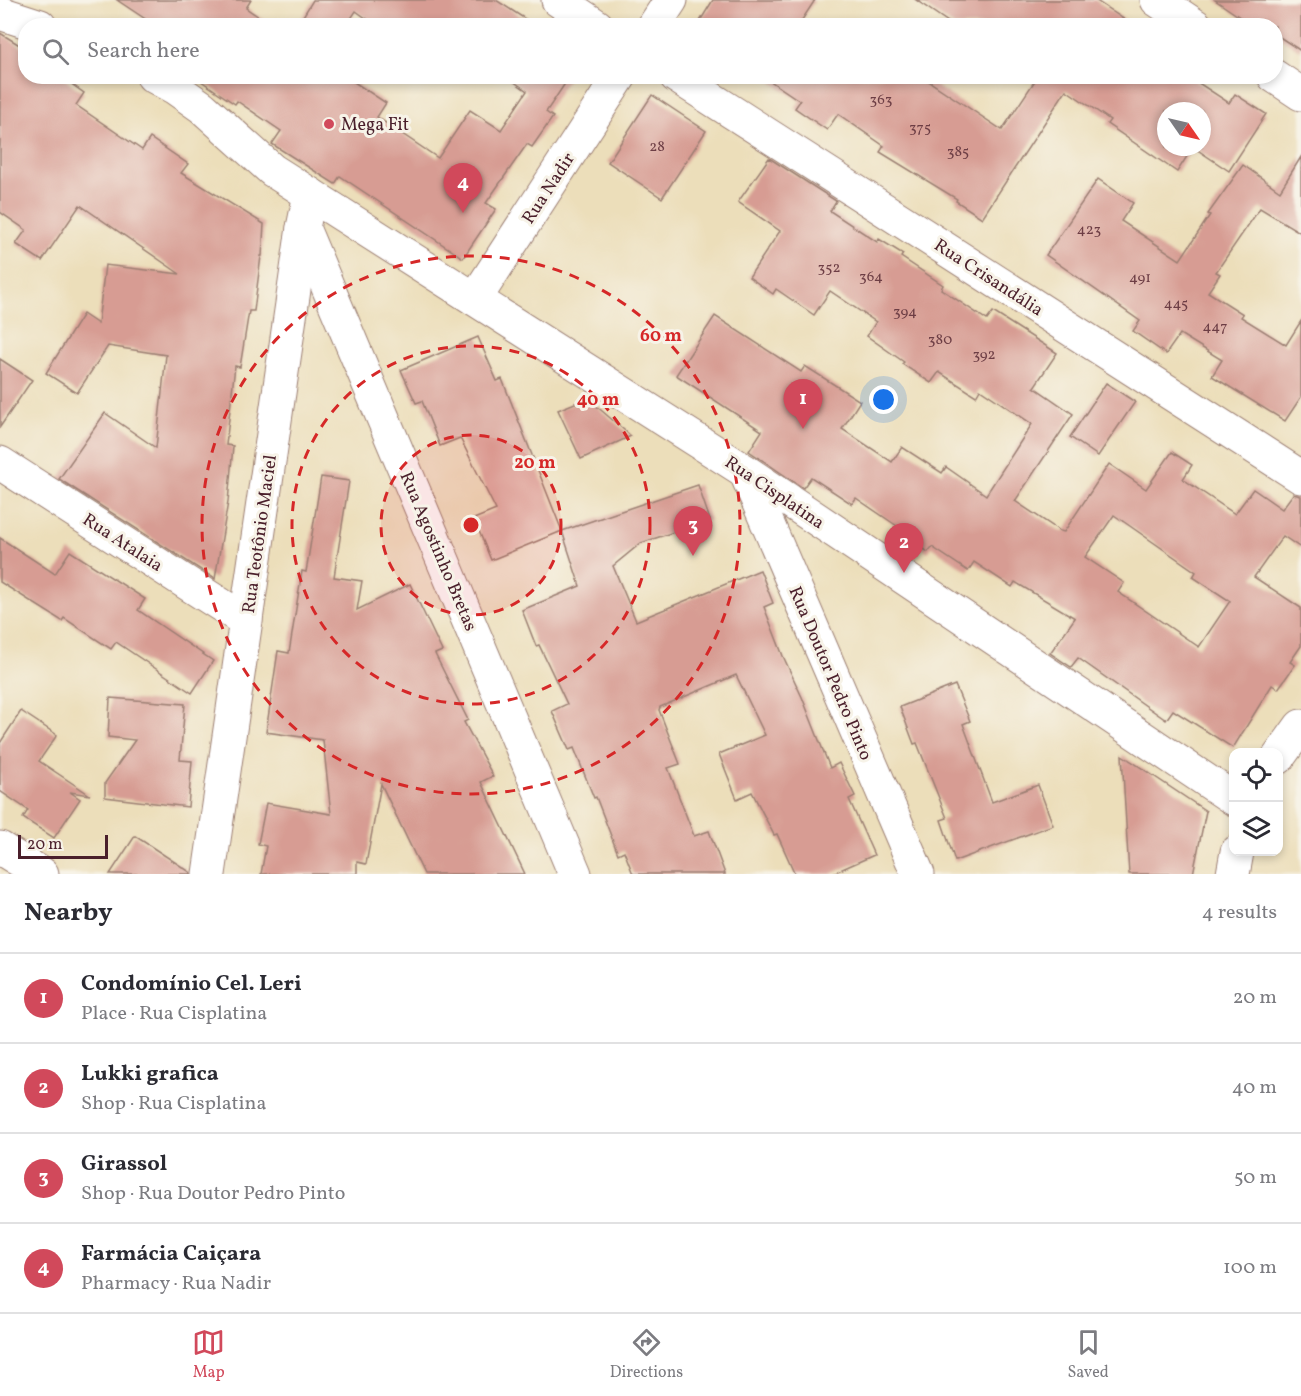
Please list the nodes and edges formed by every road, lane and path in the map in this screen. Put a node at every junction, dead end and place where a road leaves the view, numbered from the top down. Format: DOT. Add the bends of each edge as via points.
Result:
graph roads {
  1 [pos="558,0"];
  2 [pos="671,0"];
  3 [pos="1157,0"];
  4 [pos="0,13"];
  5 [pos="585,18"];
  6 [pos="659,18"];
  7 [pos="1184,18"];
  8 [pos="18,19"];
  9 [pos="1283,82"];
  10 [pos="168,84"];
  11 [pos="615,84"];
  12 [pos="688,84"];
  13 [pos="1301,94"];
  14 [pos="310,194"];
  15 [pos="303,228"];
  16 [pos="475,299"];
  17 [pos="0,463"];
  18 [pos="745,471"];
  19 [pos="1301,477"];
  20 [pos="246,621"];
  21 [pos="1300,728"];
  22 [pos="1283,751"];
  23 [pos="1229,796"];
  24 [pos="0,848"];
  25 [pos="1236,856"];
  26 [pos="42,874"];
  27 [pos="209,874"];
  28 [pos="575,874"];
  29 [pos="918,874"];
  30 [pos="1233,874"];
  1 -- 5 [label="street"];
  2 -- 6 [label="street"];
  3 -- 7 [label="street"];
  4 -- 8 [label="street"];
  9 -- 13 [label="street"];
  10 -- 14 [label="street, Rua Cisplatina" via="202,107 272,170"];
  11 -- 16 [label="street, Rua Nadir"];
  12 -- 19 [label="street, Rua Crisandália"];
  14 -- 15 [label="street, Rua Teotônio Maciel"];
  14 -- 16 [label="street, Rua Cisplatina"];
  15 -- 20 [label="street, Rua Teotônio Maciel"];
  15 -- 28 [label="street, Rua Agostinho Bretas"];
  16 -- 18 [label="street, Rua Cisplatina"];
  17 -- 20 [label="street, Rua Atalaia"];
  18 -- 23 [label="street, Rua Cisplatina"];
  18 -- 29 [label="street, Rua Doutor Pedro Pinto"];
  20 -- 27 [label="street, Rua Teotônio Maciel"];
  21 -- 22 [label="street"];
  24 -- 26 [label="street"];
  25 -- 30 [label="street"];
}
